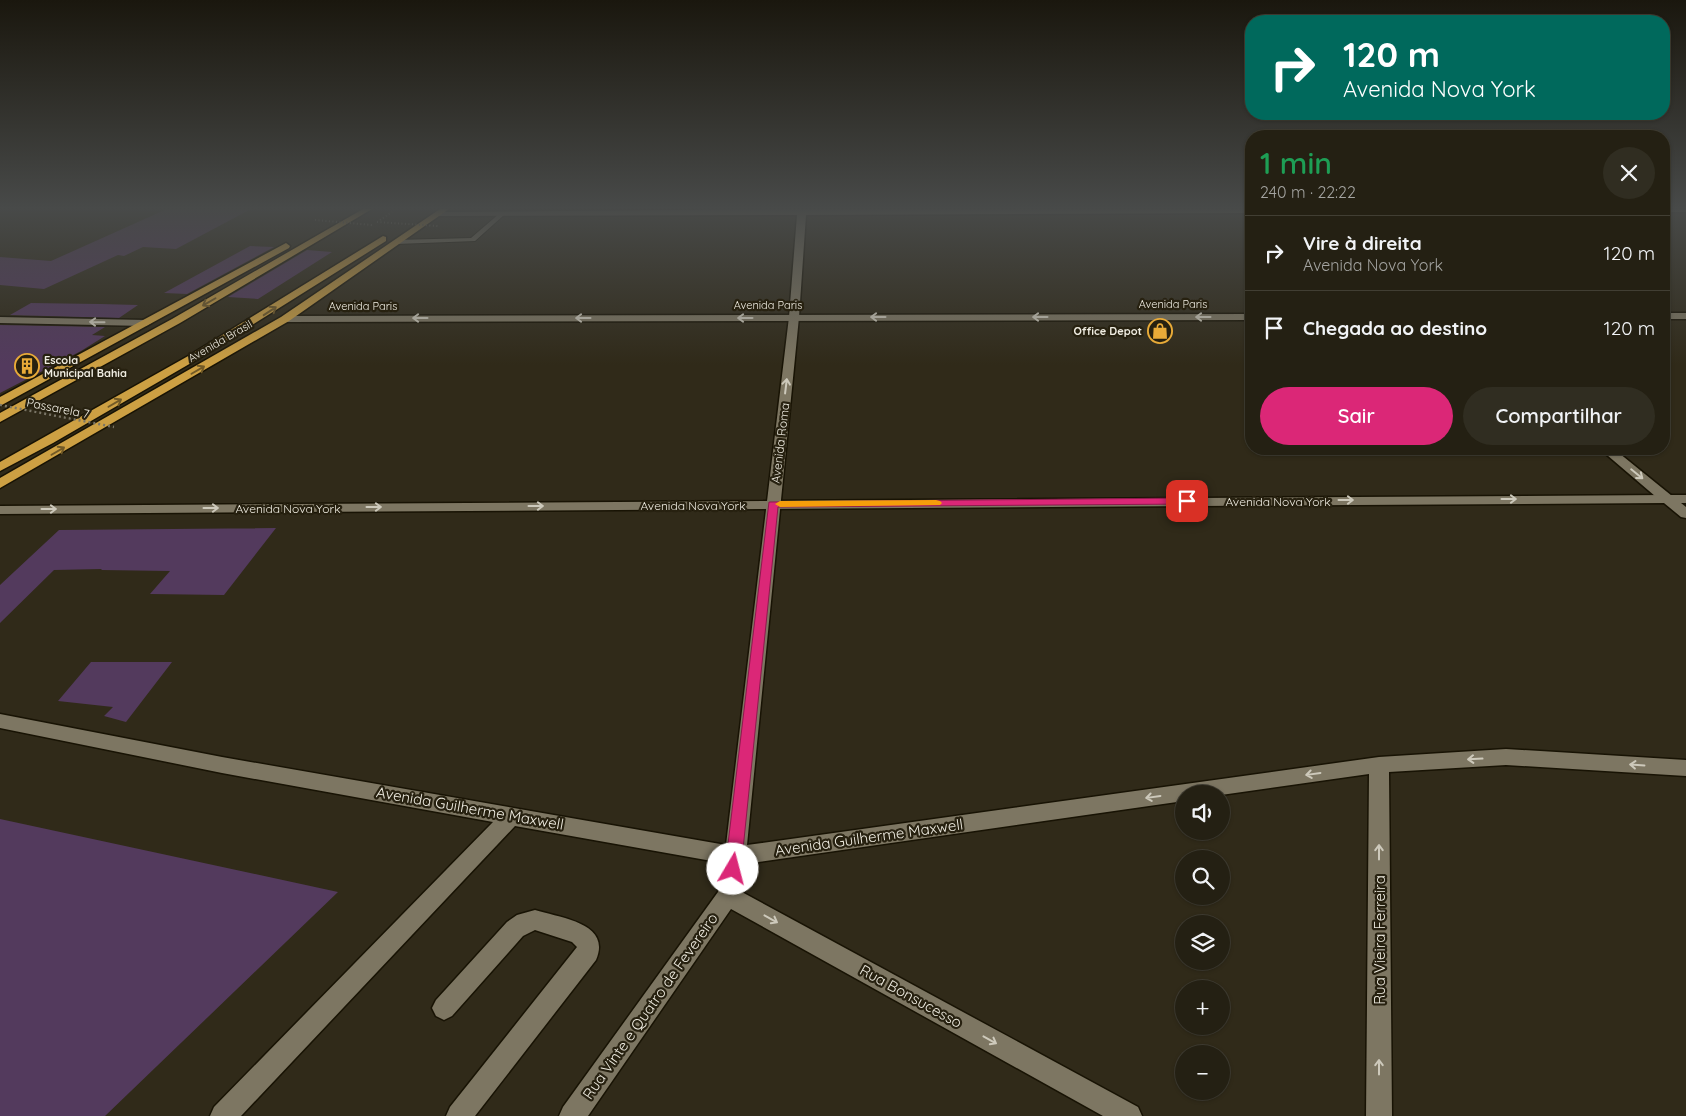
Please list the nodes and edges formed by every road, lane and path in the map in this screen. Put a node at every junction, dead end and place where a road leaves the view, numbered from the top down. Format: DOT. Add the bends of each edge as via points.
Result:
graph roads {
  1 [pos="256,261"];
  2 [pos="279,261"];
  3 [pos="353,261"];
  4 [pos="368,261"];
  5 [pos="798,261"];
  6 [pos="1670,316"];
  7 [pos="1686,316"];
  8 [pos="794,317"];
  9 [pos="1245,317"];
  10 [pos="285,319"];
  11 [pos="0,320"];
  12 [pos="146,323"];
  13 [pos="0,404"];
  14 [pos="0,418"];
  15 [pos="114,428"];
  16 [pos="1613,455"];
  17 [pos="0,467"];
  18 [pos="0,484"];
  19 [pos="1667,499"];
  20 [pos="1686,499"];
  21 [pos="773,504"];
  22 [pos="0,510"];
  23 [pos="1686,514"];
  24 [pos="0,721"];
  25 [pos="1379,765"];
  26 [pos="1686,768"];
  27 [pos="512,815"];
  28 [pos="735,856"];
  29 [pos="728,896"];
  30 [pos="444,1008"];
  31 [pos="222,1116"];
  32 [pos="459,1116"];
  33 [pos="572,1116"];
  34 [pos="1130,1116"];
  35 [pos="1379,1116"];
  1 -- 12 [label="highway"];
  2 -- 14 [label="highway, one-way"];
  17 -- 3 [label="highway, Avenida Brasil, one-way"];
  4 -- 10 [label="highway, Avenida Brasil"];
  5 -- 8 [label="street, Avenida Roma"];
  6 -- 7 [label="street"];
  9 -- 8 [label="street, Avenida Paris, one-way"];
  8 -- 10 [label="street, Avenida Paris, one-way"];
  21 -- 8 [label="street, Avenida Roma, one-way"];
  18 -- 10 [label="highway, Avenida Brasil, one-way"];
  12 -- 11 [label="street, one-way"];
  12 -- 13 [label="highway"];
  13 -- 15 [label="path, Passarela 7, bridge"];
  16 -- 19 [label="street, one-way"];
  19 -- 20 [label="street, Avenida Nova York"];
  21 -- 19 [label="street, Avenida Nova York, one-way"];
  19 -- 23 [label="street"];
  22 -- 21 [label="street, Avenida Nova York, one-way"];
  21 -- 28 [label="street, Avenida Roma"];
  24 -- 27 [label="street, Avenida Guilherme Maxwell"];
  26 -- 25 [label="street, Avenida Guilherme Maxwell, one-way" via="1506,758"];
  25 -- 28 [label="street, Avenida Guilherme Maxwell, one-way"];
  35 -- 25 [label="street, Rua Vieira Ferreira, one-way"];
  27 -- 28 [label="street, Avenida Guilherme Maxwell"];
  27 -- 31 [label="street"];
  28 -- 29 [label="street"];
  29 -- 33 [label="street, Rua Vinte e Quatro de Fevereiro"];
  29 -- 34 [label="street, Rua Bonsucesso, one-way"];
  30 -- 32 [label="street" via="525,922 535,920 579,934 589,942 588,952"];
}
